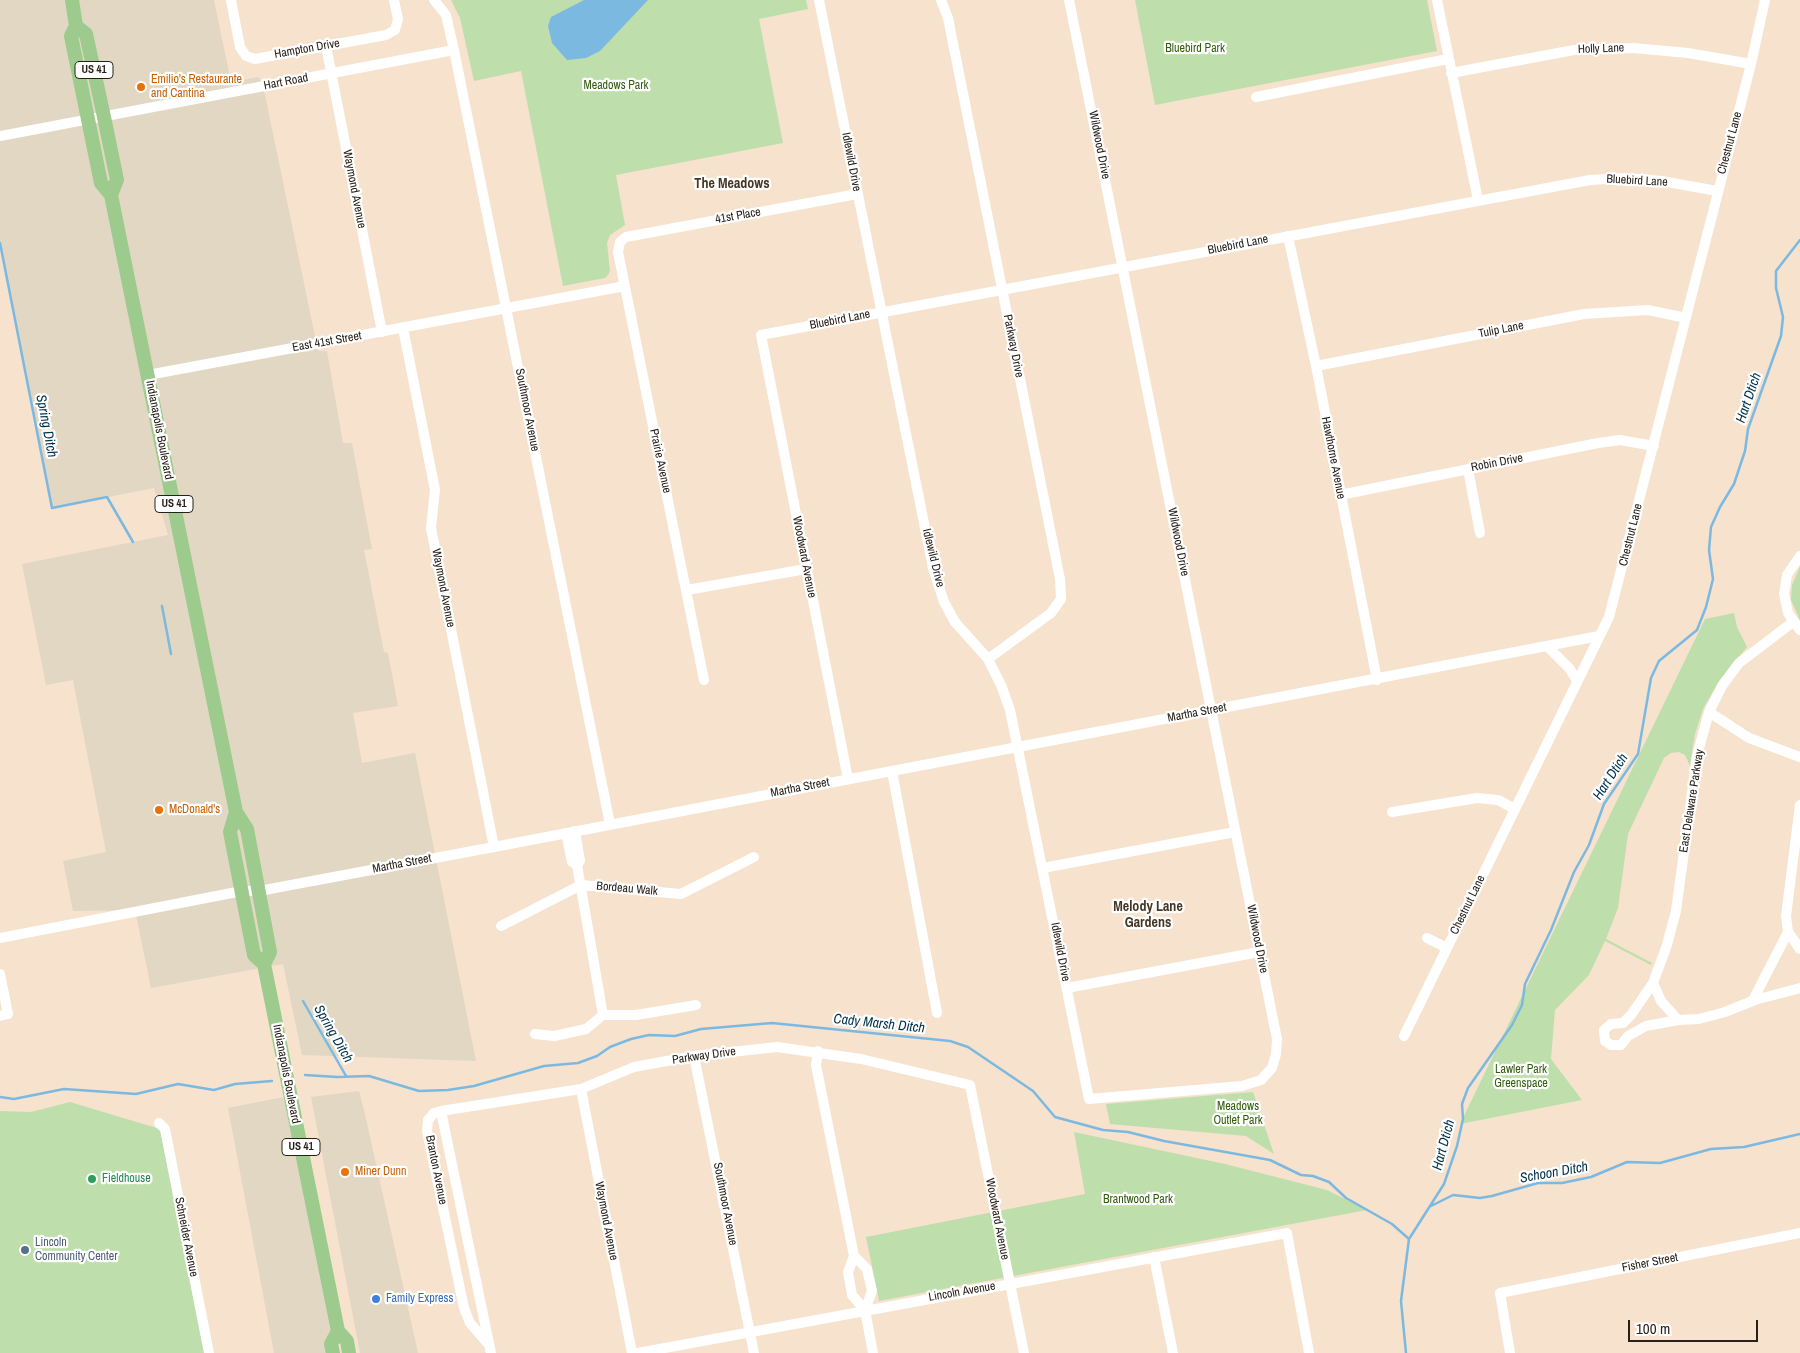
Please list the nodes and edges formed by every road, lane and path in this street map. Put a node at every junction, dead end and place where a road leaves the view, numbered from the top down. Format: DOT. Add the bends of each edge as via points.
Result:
graph roads {
  1 [pos="72,0"];
  2 [pos="231,0"];
  3 [pos="394,0"];
  4 [pos="434,0"];
  5 [pos="819,0"];
  6 [pos="941,0"];
  7 [pos="1069,0"];
  8 [pos="1437,0"];
  9 [pos="1764,0"];
  10 [pos="76,26"];
  11 [pos="326,46"];
  12 [pos="454,50"];
  13 [pos="1448,59"];
  14 [pos="1751,64"];
  15 [pos="331,73"];
  16 [pos="1451,73"];
  17 [pos="1256,97"];
  18 [pos="104,117"];
  19 [pos="88,120"];
  20 [pos="0,136"];
  21 [pos="1717,191"];
  22 [pos="857,194"];
  23 [pos="112,195"];
  24 [pos="1478,200"];
  25 [pos="1288,236"];
  26 [pos="620,242"];
  27 [pos="1123,267"];
  28 [pos="624,286"];
  29 [pos="1002,290"];
  30 [pos="507,308"];
  31 [pos="881,312"];
  32 [pos="1686,318"];
  33 [pos="403,328"];
  34 [pos="382,332"];
  35 [pos="761,335"];
  36 [pos="1316,366"];
  37 [pos="148,375"];
  38 [pos="1654,446"];
  39 [pos="1468,469"];
  40 [pos="1340,495"];
  41 [pos="1480,533"];
  42 [pos="1800,556"];
  43 [pos="806,569"];
  44 [pos="687,590"];
  45 [pos="1796,626"];
  46 [pos="1599,636"];
  47 [pos="1547,646"];
  48 [pos="988,659"];
  49 [pos="704,680"];
  50 [pos="1377,680"];
  51 [pos="1577,682"];
  52 [pos="1212,710"];
  53 [pos="1710,712"];
  54 [pos="1019,746"];
  55 [pos="1800,757"];
  56 [pos="892,771"];
  57 [pos="848,779"];
  58 [pos="1800,805"];
  59 [pos="1515,809"];
  60 [pos="236,812"];
  61 [pos="1392,812"];
  62 [pos="610,824"];
  63 [pos="570,832"];
  64 [pos="1235,832"];
  65 [pos="494,847"];
  66 [pos="754,857"];
  67 [pos="1043,868"];
  68 [pos="580,885"];
  69 [pos="242,891"];
  70 [pos="259,891"];
  71 [pos="501,926"];
  72 [pos="1788,932"];
  73 [pos="0,938"];
  74 [pos="1426,938"];
  75 [pos="1447,948"];
  76 [pos="1800,949"];
  77 [pos="1259,952"];
  78 [pos="264,964"];
  79 [pos="0,974"];
  80 [pos="1653,983"];
  81 [pos="1067,988"];
  82 [pos="1800,988"];
  83 [pos="1753,1000"];
  84 [pos="696,1005"];
  85 [pos="937,1013"];
  86 [pos="602,1015"];
  87 [pos="0,1016"];
  88 [pos="1678,1020"];
  89 [pos="535,1034"];
  90 [pos="1404,1036"];
  91 [pos="818,1051"];
  92 [pos="694,1056"];
  93 [pos="970,1084"];
  94 [pos="580,1089"];
  95 [pos="1089,1099"];
  96 [pos="441,1111"];
  97 [pos="159,1123"];
  98 [pos="1800,1233"];
  99 [pos="854,1256"];
  100 [pos="1154,1256"];
  101 [pos="1010,1283"];
  102 [pos="865,1310"];
  103 [pos="338,1331"];
  104 [pos="750,1332"];
  105 [pos="490,1349"];
  106 [pos="209,1353"];
  107 [pos="333,1353"];
  108 [pos="349,1353"];
  109 [pos="632,1353"];
  110 [pos="638,1353"];
  111 [pos="754,1353"];
  112 [pos="873,1353"];
  113 [pos="1024,1353"];
  114 [pos="1173,1353"];
  115 [pos="1309,1353"];
  116 [pos="1510,1353"];
  1 -- 10 [label="highway, Indianapolis Boulevard / US 41"];
  2 -- 11 [label="street, Hampton Drive" via="240,47 246,56 255,59"];
  3 -- 11 [label="street, Hampton Drive" via="398,19 395,30 386,35"];
  4 -- 12 [label="street, Southmoor Avenue" via="446,15"];
  5 -- 22 [label="street, Idlewild Drive"];
  6 -- 29 [label="street, Parkway Drive" via="948,18"];
  7 -- 27 [label="street, Wildwood Drive"];
  8 -- 13 [label="street"];
  9 -- 14 [label="street, Chestnut Lane"];
  10 -- 18 [label="highway, Indianapolis Boulevard / US 41" via="86,34"];
  10 -- 19 [label="highway, Indianapolis Boulevard / US 41" via="71,36"];
  11 -- 15 [label="street, Waymond Avenue"];
  12 -- 15 [label="street, Hart Road"];
  12 -- 30 [label="street, Southmoor Avenue"];
  13 -- 16 [label="street"];
  13 -- 17 [label="street"];
  14 -- 16 [label="street, Holly Lane" via="1688,53 1584,49"];
  14 -- 21 [label="street, Chestnut Lane"];
  15 -- 18 [label="street, Hart Road"];
  15 -- 34 [label="street, Waymond Avenue"];
  16 -- 24 [label="street"];
  18 -- 19 [label="street, Hart Road"];
  18 -- 23 [label="highway, Indianapolis Boulevard / US 41" via="117,180"];
  19 -- 20 [label="street, Hart Road"];
  19 -- 23 [label="highway, Indianapolis Boulevard / US 41" via="101,183"];
  21 -- 24 [label="street, Bluebird Lane" via="1625,178 1590,180"];
  21 -- 32 [label="street, Chestnut Lane"];
  22 -- 26 [label="street, 41st Place" via="626,237"];
  22 -- 31 [label="street, Idlewild Drive"];
  23 -- 37 [label="highway, Indianapolis Boulevard / US 41"];
  24 -- 25 [label="street, Bluebird Lane"];
  25 -- 27 [label="street, Bluebird Lane"];
  25 -- 36 [label="street, Hawthorne Avenue"];
  26 -- 28 [label="street, Prairie Avenue" via="618,252"];
  27 -- 29 [label="street, Bluebird Lane"];
  27 -- 52 [label="street, Wildwood Drive"];
  28 -- 30 [label="street, East 41st Street"];
  28 -- 44 [label="street, Prairie Avenue"];
  29 -- 31 [label="street, Bluebird Lane"];
  29 -- 48 [label="street, Parkway Drive" via="1060,579 1061,599 1051,613"];
  30 -- 33 [label="street, East 41st Street"];
  30 -- 62 [label="street, Southmoor Avenue"];
  31 -- 35 [label="street, Bluebird Lane"];
  31 -- 48 [label="street, Idlewild Drive" via="933,568 944,602 955,622"];
  32 -- 36 [label="street, Tulip Lane" via="1648,310 1584,314"];
  32 -- 38 [label="street, Chestnut Lane"];
  33 -- 34 [label="street, East 41st Street"];
  33 -- 65 [label="street, Waymond Avenue" via="436,490 431,528"];
  34 -- 37 [label="street, East 41st Street"];
  35 -- 43 [label="street, Woodward Avenue"];
  36 -- 40 [label="street, Hawthorne Avenue"];
  37 -- 60 [label="highway, Indianapolis Boulevard / US 41"];
  38 -- 39 [label="street, Robin Drive" via="1620,440"];
  38 -- 46 [label="street, Chestnut Lane" via="1609,617"];
  39 -- 40 [label="street, Robin Drive"];
  39 -- 41 [label="street"];
  40 -- 50 [label="street, Hawthorne Avenue"];
  42 -- 45 [label="street" via="1791,566 1784,584 1785,604"];
  43 -- 44 [label="street"];
  43 -- 57 [label="street, Woodward Avenue"];
  44 -- 49 [label="street, Prairie Avenue"];
  45 -- 53 [label="street, East Delaware Parkway" via="1739,663 1722,686"];
  46 -- 47 [label="street, Martha Street"];
  46 -- 51 [label="street, Chestnut Lane"];
  47 -- 50 [label="street, Martha Street"];
  47 -- 51 [label="street" via="1570,669"];
  48 -- 54 [label="street, Idlewild Drive" via="1004,693"];
  50 -- 52 [label="street, Martha Street"];
  51 -- 59 [label="street, Chestnut Lane"];
  52 -- 54 [label="street, Martha Street"];
  52 -- 64 [label="street, Wildwood Drive"];
  53 -- 55 [label="street" via="1748,738"];
  53 -- 80 [label="street, East Delaware Parkway" via="1697,756 1676,911"];
  54 -- 56 [label="street, Martha Street"];
  54 -- 67 [label="street, Idlewild Drive"];
  56 -- 57 [label="street, Martha Street"];
  56 -- 85 [label="street"];
  57 -- 62 [label="street, Martha Street"];
  58 -- 72 [label="street" via="1786,916"];
  59 -- 61 [label="street" via="1498,800 1477,798"];
  59 -- 75 [label="street, Chestnut Lane"];
  60 -- 69 [label="highway, Indianapolis Boulevard / US 41" via="230,832"];
  60 -- 70 [label="highway, Indianapolis Boulevard / US 41" via="247,829"];
  62 -- 63 [label="street, Martha Street"];
  63 -- 65 [label="street, Martha Street"];
  63 -- 68 [label="street" via="580,861 577,865"];
  64 -- 67 [label="street"];
  64 -- 77 [label="street, Wildwood Drive"];
  65 -- 70 [label="street, Martha Street"];
  66 -- 68 [label="street, Bordeau Walk" via="681,894"];
  67 -- 81 [label="street, Idlewild Drive"];
  68 -- 71 [label="street, Bordeau Walk"];
  68 -- 86 [label="street"];
  69 -- 70 [label="street, Martha Street"];
  69 -- 73 [label="street, Martha Street"];
  69 -- 78 [label="highway, Indianapolis Boulevard / US 41" via="254,955"];
  70 -- 78 [label="highway, Indianapolis Boulevard / US 41" via="270,952"];
  72 -- 76 [label="street"];
  72 -- 83 [label="street"];
  74 -- 75 [label="street"];
  75 -- 90 [label="street, Chestnut Lane"];
  77 -- 81 [label="street"];
  77 -- 95 [label="street, Wildwood Drive" via="1277,1039 1272,1068 1261,1080 1242,1086"];
  78 -- 103 [label="highway, Indianapolis Boulevard / US 41"];
  79 -- 87 [label="street" via="8,1014"];
  80 -- 88 [label="street" via="1661,1001"];
  80 -- 88 [label="street, East Delaware Parkway" via="1623,1023 1611,1024 1604,1030 1604,1041 1621,1045 1628,1036 1646,1026"];
  81 -- 95 [label="street, Idlewild Drive"];
  82 -- 83 [label="street"];
  83 -- 88 [label="street" via="1699,1019"];
  84 -- 86 [label="street" via="636,1015"];
  86 -- 89 [label="street" via="586,1029 554,1036"];
  91 -- 92 [label="street, Parkway Drive" via="777,1047"];
  91 -- 93 [label="street, Parkway Drive"];
  91 -- 99 [label="street" via="816,1065"];
  92 -- 94 [label="street, Parkway Drive" via="634,1066"];
  92 -- 104 [label="street, Southmoor Avenue"];
  93 -- 101 [label="street, Woodward Avenue"];
  94 -- 96 [label="street, Parkway Drive"];
  94 -- 109 [label="street, Waymond Avenue"];
  96 -- 105 [label="street, Branton Avenue"];
  96 -- 105 [label="street, Branton Avenue" via="428,1120 429,1141 464,1308 470,1323"];
  97 -- 106 [label="street, Schneider Avenue" via="165,1129"];
  98 -- 116 [label="street, Fisher Street" via="1500,1293"];
  99 -- 102 [label="street" via="848,1272 852,1295"];
  99 -- 102 [label="street" via="867,1269 872,1291"];
  100 -- 101 [label="street, Lincoln Avenue"];
  100 -- 114 [label="street"];
  100 -- 115 [label="street, Lincoln Avenue" via="1287,1233"];
  101 -- 102 [label="street, Lincoln Avenue"];
  101 -- 113 [label="street, Woodward Avenue"];
  102 -- 104 [label="street, Lincoln Avenue"];
  102 -- 112 [label="street"];
  103 -- 107 [label="highway, Indianapolis Boulevard / US 41" via="331,1344"];
  103 -- 108 [label="highway, Indianapolis Boulevard / US 41" via="347,1341"];
  104 -- 110 [label="street, Lincoln Avenue"];
  104 -- 111 [label="street, Southmoor Avenue"];
}
